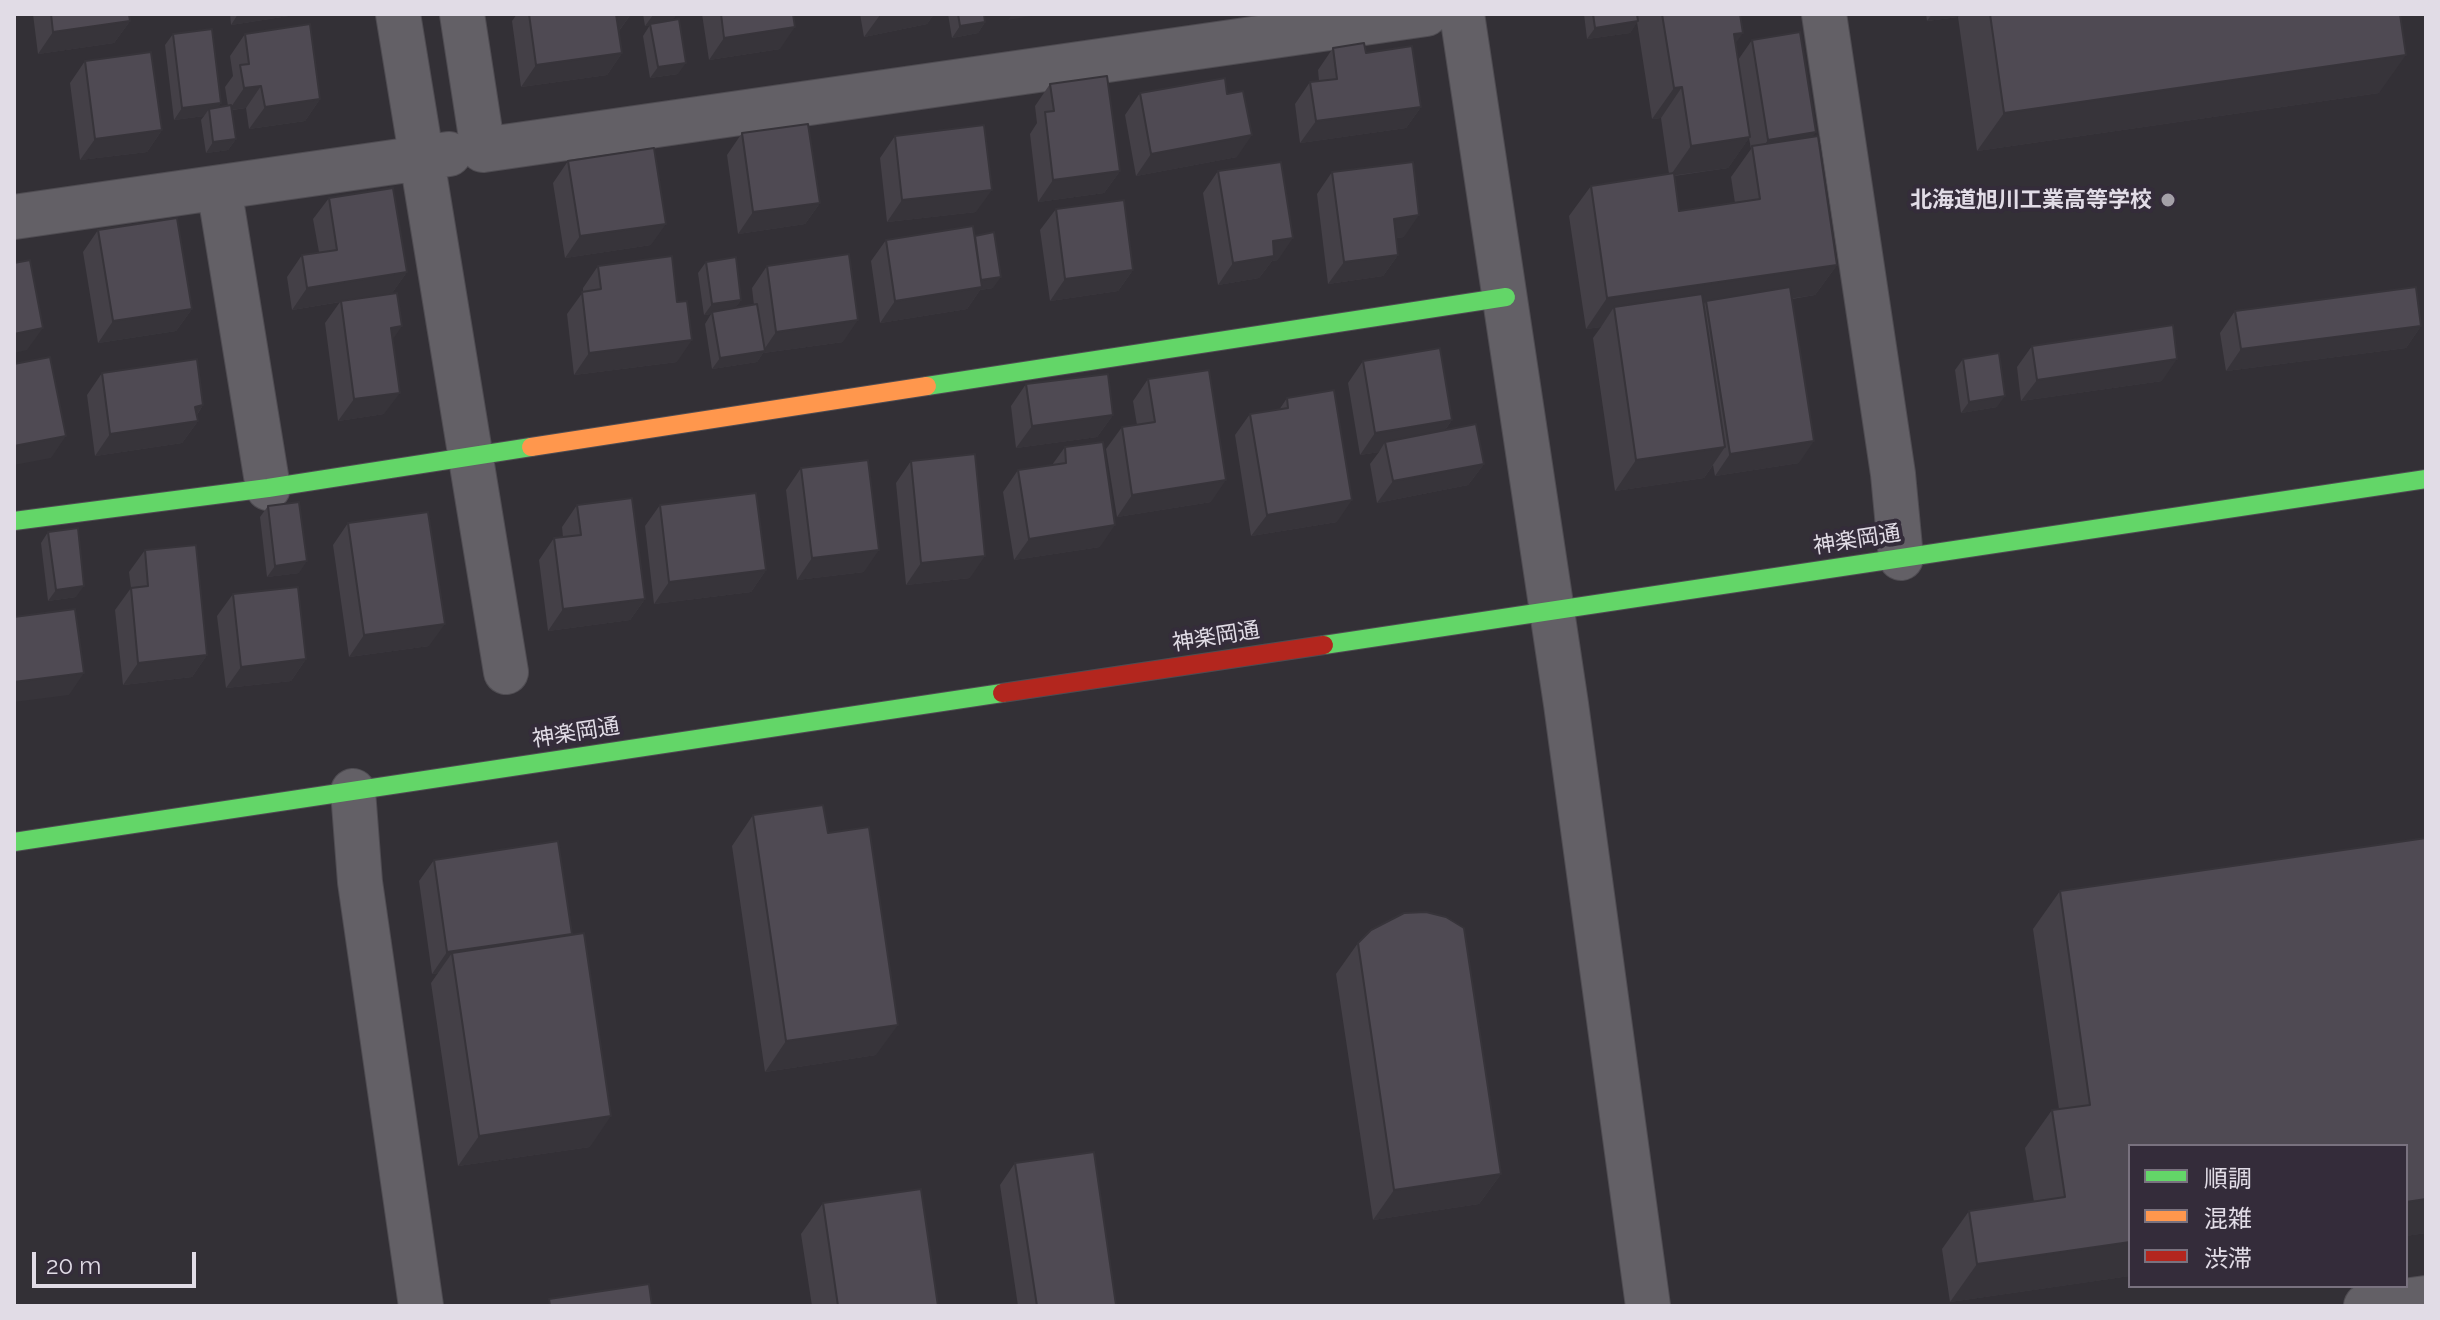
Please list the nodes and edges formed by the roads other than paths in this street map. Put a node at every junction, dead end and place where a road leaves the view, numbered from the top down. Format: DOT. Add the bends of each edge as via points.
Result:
graph roads {
  1 [pos="398,14"];
  2 [pos="462,14"];
  3 [pos="1426,14"];
  4 [pos="1462,14"];
  5 [pos="1824,14"];
  6 [pos="483,150"];
  7 [pos="421,157"];
  8 [pos="219,188"];
  9 [pos="14,217"];
  10 [pos="1506,297"];
  11 [pos="468,455"];
  12 [pos="2426,479"];
  13 [pos="268,488"];
  14 [pos="14,521"];
  15 [pos="1901,558"];
  16 [pos="1552,610"];
  17 [pos="506,672"];
  18 [pos="353,791"];
  19 [pos="14,842"];
  20 [pos="2426,1298"];
  21 [pos="421,1306"];
  22 [pos="1648,1306"];
  23 [pos="2366,1306"];
  1 -- 7 [label="street"];
  2 -- 6 [label="street"];
  3 -- 6 [label="street"];
  4 -- 10 [label="street"];
  5 -- 15 [label="street"];
  6 -- 7 [label="street"];
  7 -- 8 [label="street"];
  7 -- 11 [label="street"];
  8 -- 9 [label="street"];
  8 -- 13 [label="street"];
  10 -- 11 [label="street"];
  10 -- 16 [label="street"];
  11 -- 13 [label="street"];
  11 -- 17 [label="street"];
  12 -- 15 [label="street, 神楽岡通"];
  13 -- 14 [label="street"];
  15 -- 16 [label="street, 神楽岡通"];
  16 -- 18 [label="street, 神楽岡通"];
  16 -- 22 [label="street"];
  18 -- 19 [label="street, 神楽岡通"];
  18 -- 21 [label="street" via="360,882"];
  20 -- 23 [label="street"];
}
